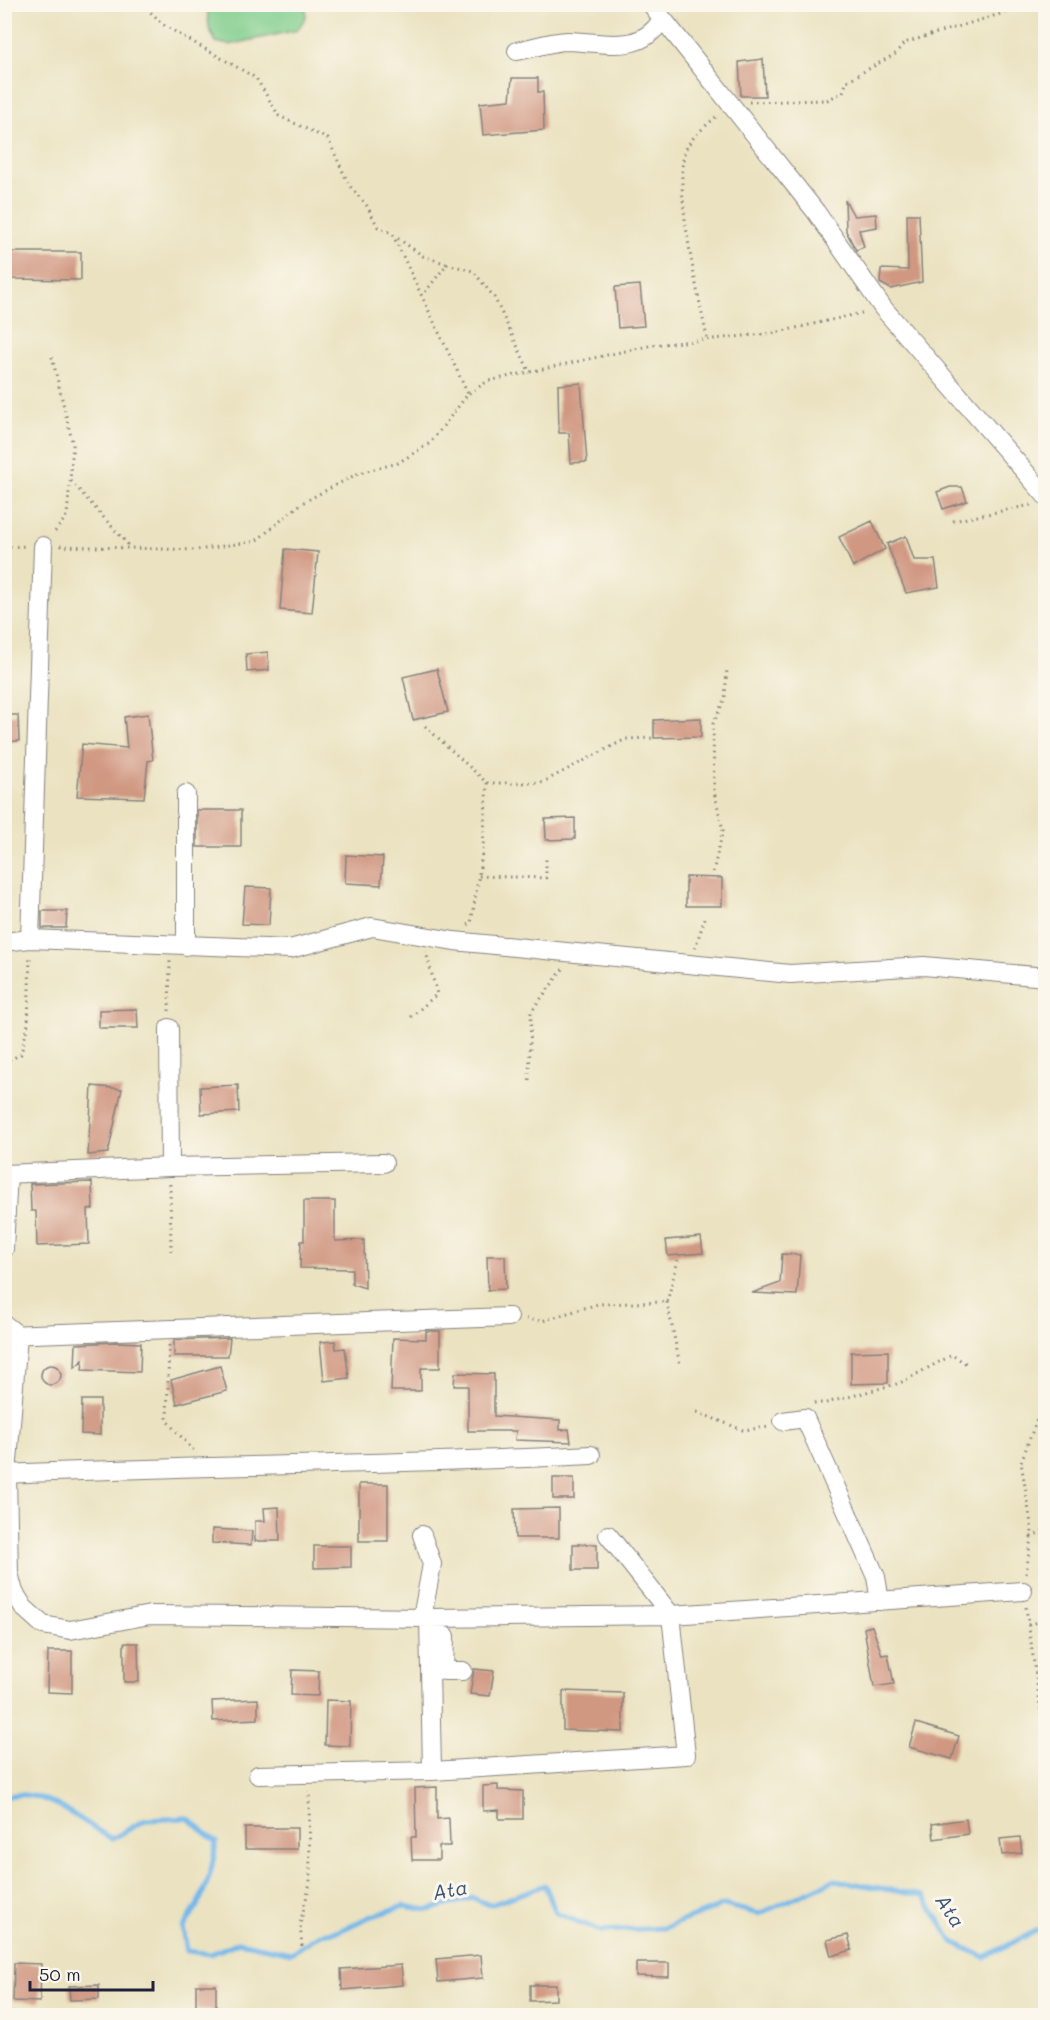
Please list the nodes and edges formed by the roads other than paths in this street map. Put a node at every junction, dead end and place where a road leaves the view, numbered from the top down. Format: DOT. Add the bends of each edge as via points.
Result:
graph roads {
  1 [pos="657,12"];
  2 [pos="517,51"];
  3 [pos="1040,500"];
  4 [pos="43,546"];
  5 [pos="186,794"];
  6 [pos="30,939"];
  7 [pos="4,942"];
  8 [pos="178,946"];
  9 [pos="1046,977"];
  10 [pos="169,1028"];
  11 [pos="384,1163"];
  12 [pos="170,1167"];
  13 [pos="6,1174"];
  14 [pos="4,1249"];
  15 [pos="509,1317"];
  16 [pos="9,1331"];
  17 [pos="783,1421"];
  18 [pos="591,1455"];
  19 [pos="6,1474"];
  20 [pos="422,1535"];
  21 [pos="608,1535"];
  22 [pos="1023,1592"];
  23 [pos="880,1601"];
  24 [pos="671,1615"];
  25 [pos="427,1623"];
  26 [pos="463,1671"];
  27 [pos="432,1772"];
  28 [pos="258,1775"];
  1 -- 2 [label="street" via="654,33 636,42 566,41"];
  1 -- 3 [label="street" via="816,212 883,308"];
  4 -- 6 [label="street"];
  5 -- 8 [label="street"];
  6 -- 7 [label="street"];
  6 -- 8 [label="street"];
  8 -- 9 [label="street" via="290,949 372,927 433,938 790,974 924,966"];
  10 -- 12 [label="street"];
  11 -- 12 [label="street"];
  12 -- 13 [label="street"];
  13 -- 14 [label="street"];
  15 -- 16 [label="street"];
  16 -- 19 [label="street"];
  17 -- 23 [label="street" via="805,1418 876,1577"];
  18 -- 19 [label="street" via="421,1464"];
  19 -- 25 [label="street" via="9,1573 24,1608 43,1625 70,1630 150,1616"];
  20 -- 25 [label="street" via="432,1564"];
  21 -- 24 [label="street"];
  22 -- 23 [label="street"];
  23 -- 24 [label="street"];
  24 -- 25 [label="street"];
  24 -- 27 [label="street" via="686,1755"];
  25 -- 26 [label="street" via="445,1636 444,1671"];
  25 -- 27 [label="street"];
  27 -- 28 [label="street"];
}
